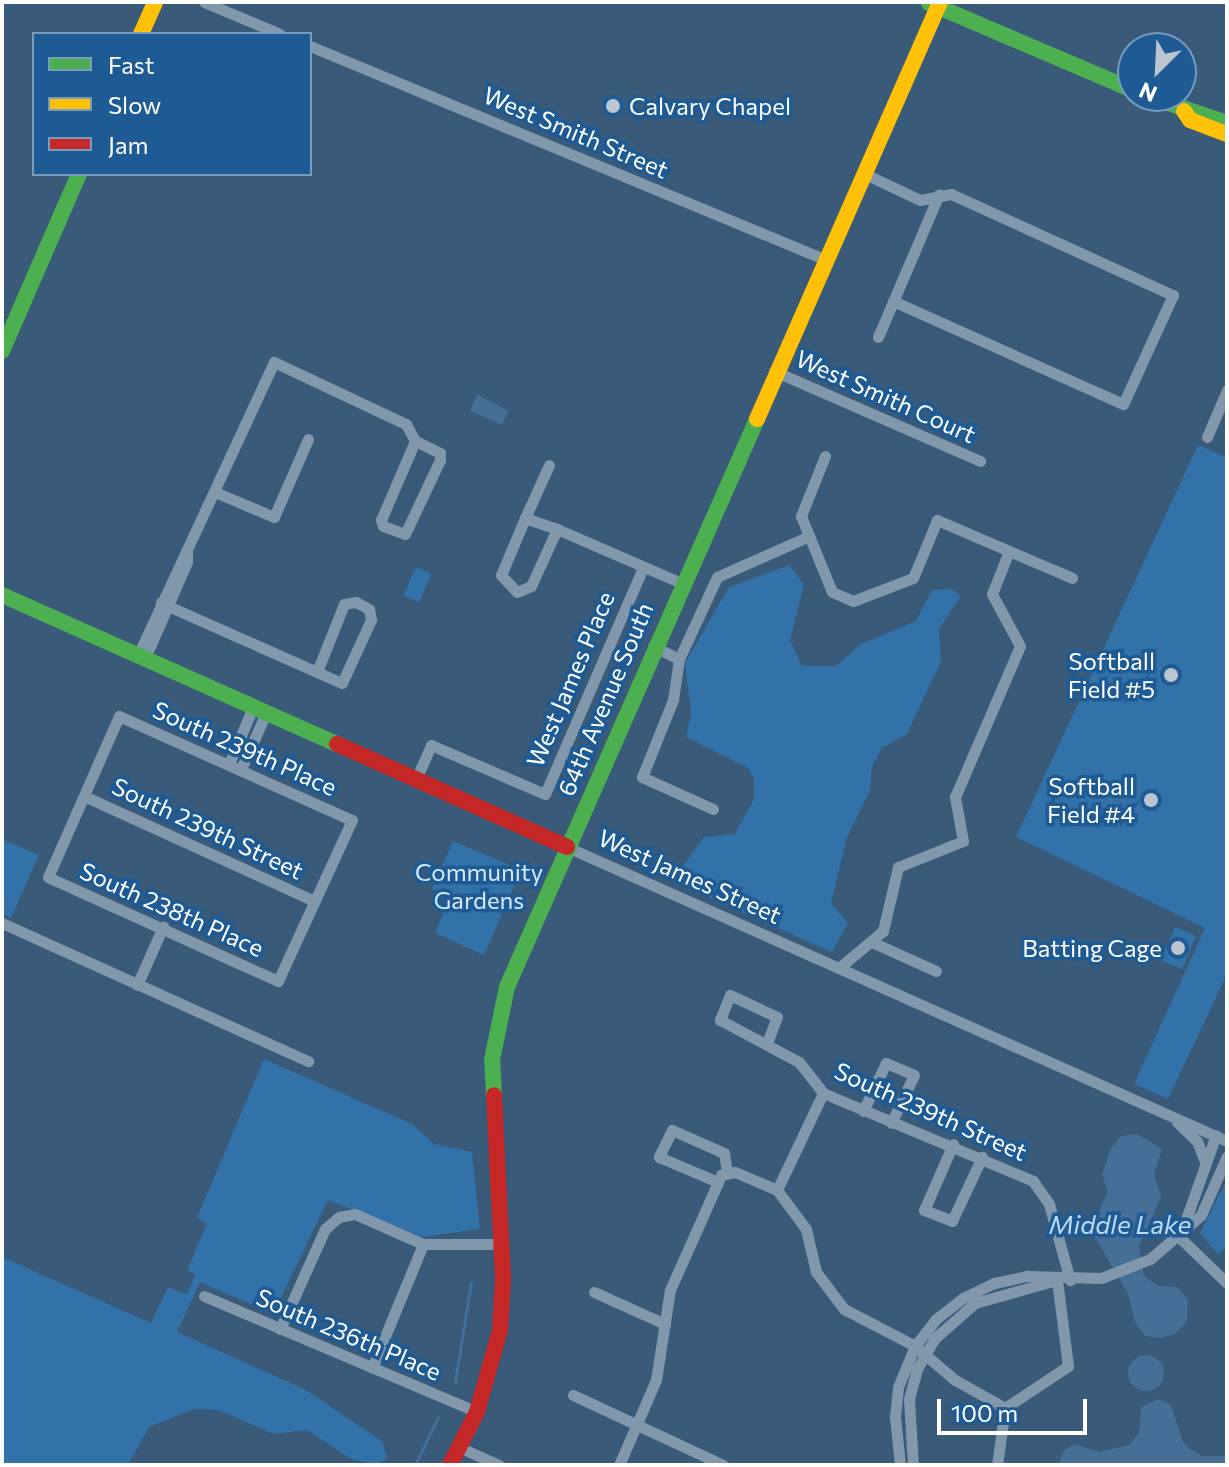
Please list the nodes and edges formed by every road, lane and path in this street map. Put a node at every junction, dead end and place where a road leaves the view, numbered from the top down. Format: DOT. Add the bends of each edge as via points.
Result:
graph roads {
  1 [pos="155,2"];
  2 [pos="204,2"];
  3 [pos="935,3"];
  4 [pos="142,32"];
  5 [pos="275,32"];
  6 [pos="312,47"];
  7 [pos="1117,83"];
  8 [pos="1197,111"];
  9 [pos="1185,112"];
  10 [pos="1227,123"];
  11 [pos="1227,134"];
  12 [pos="863,173"];
  13 [pos="78,176"];
  14 [pos="939,194"];
  15 [pos="824,259"];
  16 [pos="893,301"];
  17 [pos="878,337"];
  18 [pos="2,350"];
  19 [pos="774,371"];
  20 [pos="1227,390"];
  21 [pos="1207,437"];
  22 [pos="308,439"];
  23 [pos="415,441"];
  24 [pos="825,456"];
  25 [pos="980,461"];
  26 [pos="549,465"];
  27 [pos="215,492"];
  28 [pos="525,518"];
  29 [pos="557,529"];
  30 [pos="809,536"];
  31 [pos="1009,551"];
  32 [pos="643,567"];
  33 [pos="1072,578"];
  34 [pos="681,583"];
  35 [pos="2,595"];
  36 [pos="165,604"];
  37 [pos="653,646"];
  38 [pos="141,657"];
  39 [pos="679,659"];
  40 [pos="317,672"];
  41 [pos="260,710"];
  42 [pos="235,767"];
  43 [pos="416,779"];
  44 [pos="84,796"];
  45 [pos="713,809"];
  46 [pos="567,847"];
  47 [pos="314,901"];
  48 [pos="2,923"];
  49 [pos="163,927"];
  50 [pos="874,943"];
  51 [pos="840,967"];
  52 [pos="936,971"];
  53 [pos="137,985"];
  54 [pos="767,1043"];
  55 [pos="308,1061"];
  56 [pos="823,1093"];
  57 [pos="863,1111"];
  58 [pos="1168,1114"];
  59 [pos="891,1123"];
  60 [pos="1222,1138"];
  61 [pos="953,1144"];
  62 [pos="1227,1156"];
  63 [pos="982,1157"];
  64 [pos="1205,1162"];
  65 [pos="727,1172"];
  66 [pos="718,1182"];
  67 [pos="777,1190"];
  68 [pos="1179,1237"];
  69 [pos="423,1244"];
  70 [pos="502,1244"];
  71 [pos="1057,1280"];
  72 [pos="1070,1280"];
  73 [pos="1227,1283"];
  74 [pos="594,1292"];
  75 [pos="204,1296"];
  76 [pos="665,1324"];
  77 [pos="280,1329"];
  78 [pos="919,1350"];
  79 [pos="372,1368"];
  80 [pos="573,1395"];
  81 [pos="1005,1408"];
  82 [pos="477,1412"];
  83 [pos="637,1425"];
  84 [pos="461,1448"];
  85 [pos="450,1465"];
  86 [pos="457,1465"];
  87 [pos="499,1465"];
  88 [pos="619,1465"];
  89 [pos="723,1465"];
  90 [pos="900,1465"];
  91 [pos="913,1465"];
  92 [pos="997,1465"];
  1 -- 4 [label="street"];
  2 -- 5 [label="street"];
  3 -- 7 [label="street"];
  3 -- 12 [label="street, 64th Avenue South"];
  6 -- 15 [label="street, West Smith Street"];
  8 -- 10 [label="street"];
  9 -- 11 [label="street" via="1190,120"];
  12 -- 14 [label="street" via="920,200"];
  12 -- 15 [label="street, 64th Avenue South"];
  13 -- 18 [label="street"];
  14 -- 16 [label="street"];
  14 -- 16 [label="street" via="951,194 1173,295 1123,404"];
  15 -- 19 [label="street, 64th Avenue South"];
  16 -- 17 [label="street"];
  19 -- 25 [label="street, West Smith Court"];
  19 -- 34 [label="street, 64th Avenue South"];
  20 -- 21 [label="street"];
  22 -- 27 [label="street" via="274,517"];
  23 -- 23 [label="street" via="381,520 383,526 405,534 440,460 440,453"];
  23 -- 27 [label="street" via="406,424 386,412 274,362"];
  24 -- 30 [label="street" via="801,511"];
  26 -- 28 [label="street"];
  27 -- 36 [label="street"];
  28 -- 29 [label="street"];
  28 -- 29 [label="street" via="501,575 517,592 531,586"];
  29 -- 32 [label="street"];
  30 -- 31 [label="street" via="832,592 853,601 913,578 937,520"];
  30 -- 39 [label="street" via="717,577"];
  31 -- 33 [label="street"];
  31 -- 50 [label="street" via="992,594 1020,646 955,797 963,841 898,867 887,919"];
  32 -- 34 [label="street"];
  32 -- 43 [label="street, West James Place" via="545,794 431,745"];
  34 -- 37 [label="street, 64th Avenue South"];
  35 -- 38 [label="street, West James Street"];
  36 -- 38 [label="street"];
  36 -- 40 [label="street"];
  37 -- 39 [label="street"];
  37 -- 46 [label="street, 64th Avenue South"];
  38 -- 41 [label="street, West James Street"];
  39 -- 45 [label="street" via="673,700 642,777"];
  40 -- 40 [label="street" via="342,683 371,620 369,609 356,602 344,604"];
  41 -- 42 [label="street"];
  41 -- 43 [label="street, West James Street"];
  42 -- 44 [label="street, South 239th Place" via="119,716"];
  42 -- 47 [label="street, South 239th Place" via="352,820"];
  43 -- 46 [label="street, West James Street"];
  44 -- 47 [label="street, South 239th Street"];
  44 -- 49 [label="street, South 238th Place" via="48,877"];
  46 -- 51 [label="street, West James Street"];
  46 -- 70 [label="street, 64th Avenue South" via="495,1027 492,1130"];
  47 -- 49 [label="street, South 238th Place" via="278,981"];
  48 -- 53 [label="street"];
  49 -- 53 [label="street"];
  50 -- 51 [label="street"];
  50 -- 52 [label="street"];
  51 -- 58 [label="street, West James Street"];
  53 -- 55 [label="street"];
  54 -- 54 [label="street, South 239th Street" via="720,1020 730,995 777,1017"];
  54 -- 56 [label="street, South 239th Street" via="799,1062"];
  56 -- 57 [label="street, South 239th Street"];
  56 -- 67 [label="street"];
  57 -- 59 [label="street, South 239th Street"];
  57 -- 59 [label="street" via="886,1063 914,1075"];
  58 -- 60 [label="street, West James Street"];
  58 -- 64 [label="street" via="1197,1141"];
  59 -- 61 [label="street, South 239th Street"];
  60 -- 64 [label="street"];
  61 -- 63 [label="street, South 239th Street"];
  61 -- 63 [label="street" via="924,1210 952,1221"];
  62 -- 68 [label="street" via="1201,1215"];
  63 -- 72 [label="street, South 239th Street" via="1033,1181 1042,1191"];
  64 -- 68 [label="street"];
  65 -- 66 [label="street"];
  65 -- 66 [label="street" via="724,1153 672,1130 659,1157"];
  65 -- 67 [label="street"];
  66 -- 76 [label="street" via="670,1290"];
  67 -- 78 [label="street" via="806,1229 816,1272 827,1291 844,1309"];
  68 -- 72 [label="street" via="1150,1259 1113,1275"];
  68 -- 73 [label="street"];
  69 -- 70 [label="street"];
  69 -- 77 [label="street" via="355,1214 339,1217 325,1229"];
  69 -- 79 [label="street"];
  70 -- 82 [label="street, 64th Avenue South" via="500,1330"];
  71 -- 72 [label="street"];
  71 -- 78 [label="street" via="975,1303"];
  71 -- 81 [label="street" via="1068,1366"];
  74 -- 76 [label="street"];
  75 -- 77 [label="street, South 236th Place"];
  76 -- 83 [label="street" via="656,1380"];
  77 -- 79 [label="street, South 236th Place"];
  78 -- 81 [label="street"];
  78 -- 90 [label="street" via="896,1402"];
  78 -- 91 [label="street" via="909,1399"];
  79 -- 82 [label="street, South 236th Place"];
  80 -- 83 [label="street"];
  81 -- 92 [label="street"];
  82 -- 84 [label="street, 64th Avenue South"];
  83 -- 88 [label="street"];
  83 -- 89 [label="street"];
  84 -- 85 [label="street, 64th Avenue South"];
  84 -- 86 [label="street, 64th Avenue South"];
  84 -- 87 [label="street"];
}
